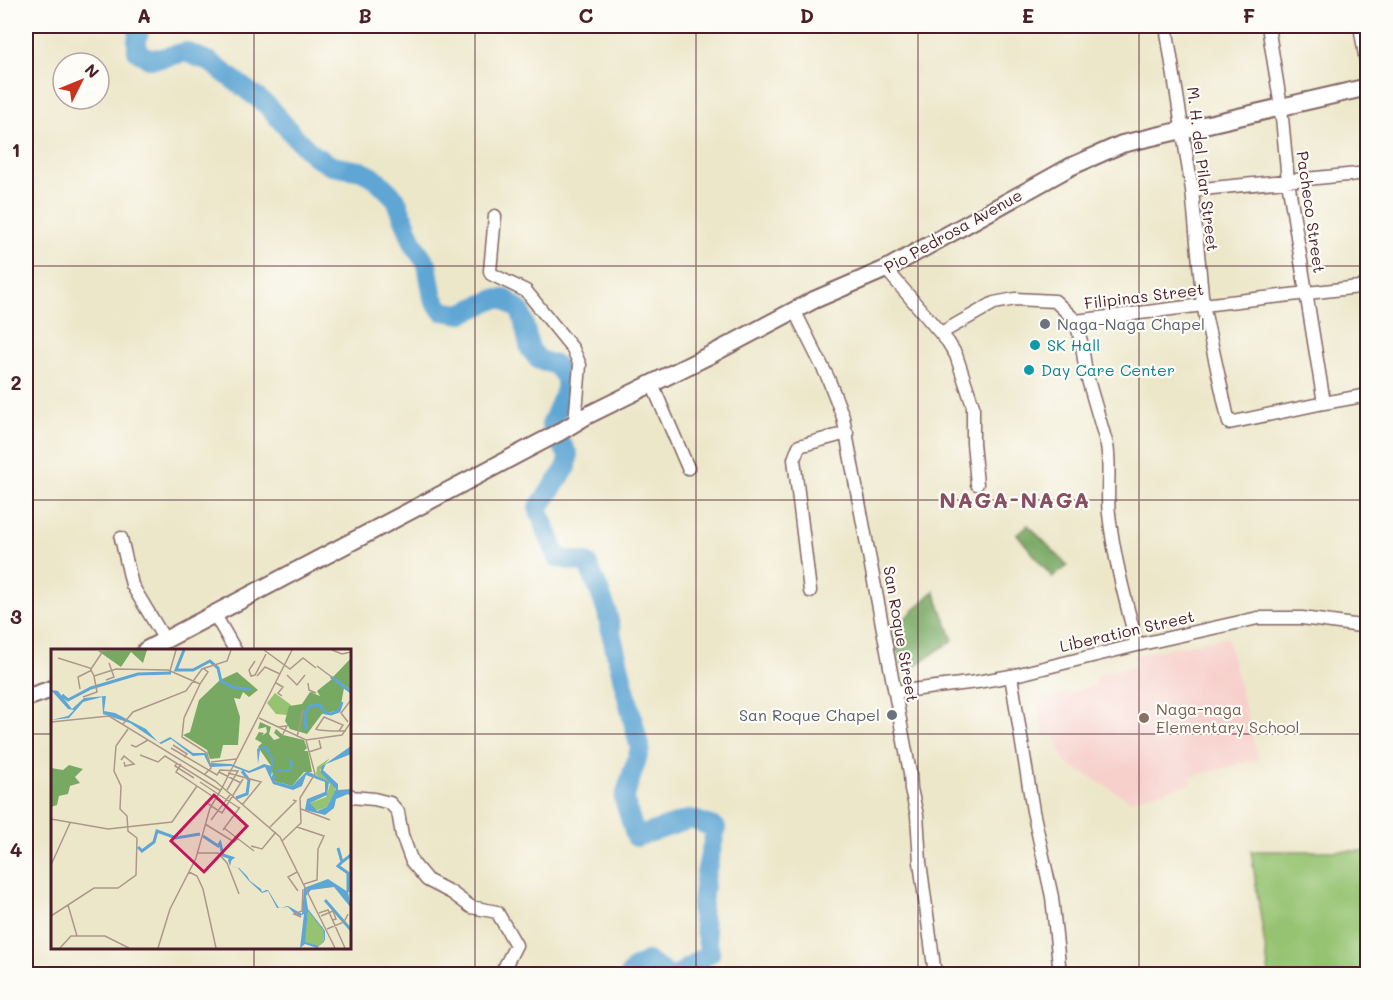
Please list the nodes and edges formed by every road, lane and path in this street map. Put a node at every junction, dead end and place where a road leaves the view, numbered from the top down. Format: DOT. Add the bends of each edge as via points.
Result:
graph roads {
  1 [pos="1166,26"];
  2 [pos="1268,26"];
  3 [pos="1360,26"];
  4 [pos="1368,73"];
  5 [pos="1368,87"];
  6 [pos="1281,107"];
  7 [pos="1183,129"];
  8 [pos="1368,173"];
  9 [pos="1288,181"];
  10 [pos="1192,190"];
  11 [pos="495,216"];
  12 [pos="886,269"];
  13 [pos="1368,286"];
  14 [pos="1307,293"];
  15 [pos="1203,305"];
  16 [pos="794,310"];
  17 [pos="1076,321"];
  18 [pos="941,333"];
  19 [pos="652,384"];
  20 [pos="1368,395"];
  21 [pos="1324,403"];
  22 [pos="568,428"];
  23 [pos="847,434"];
  24 [pos="688,468"];
  25 [pos="977,484"];
  26 [pos="121,538"];
  27 [pos="810,591"];
  28 [pos="215,615"];
  29 [pos="1368,627"];
  30 [pos="165,640"];
  31 [pos="1137,645"];
  32 [pos="149,649"];
  33 [pos="234,649"];
  34 [pos="1011,676"];
  35 [pos="51,688"];
  36 [pos="895,692"];
  37 [pos="26,698"];
  38 [pos="351,797"];
  39 [pos="501,975"];
  40 [pos="935,975"];
  41 [pos="1060,975"];
  1 -- 7 [label="street, M. H. del Pilar Street"];
  2 -- 6 [label="street, Pacheco Street"];
  3 -- 4 [label="street"];
  5 -- 6 [label="main road, Pio Pedrosa Avenue"];
  6 -- 7 [label="main road, Pio Pedrosa Avenue"];
  6 -- 9 [label="street, Pacheco Street"];
  7 -- 10 [label="street, M. H. del Pilar Street"];
  7 -- 12 [label="main road, Pio Pedrosa Avenue" via="1122,144 1070,167"];
  8 -- 9 [label="street"];
  9 -- 10 [label="street"];
  9 -- 14 [label="street, Pacheco Street"];
  10 -- 15 [label="street, M. H. del Pilar Street"];
  11 -- 22 [label="street" via="492,276 526,291 578,357 580,365"];
  12 -- 16 [label="main road, Pio Pedrosa Avenue"];
  12 -- 18 [label="street"];
  13 -- 14 [label="street, Filipinas Street"];
  14 -- 15 [label="street, Filipinas Street"];
  14 -- 21 [label="street, Pacheco Street"];
  15 -- 17 [label="street, Filipinas Street"];
  15 -- 21 [label="street, M. H. del Pilar Street" via="1229,423"];
  16 -- 19 [label="main road, Pio Pedrosa Avenue"];
  16 -- 23 [label="street, San Roque Street" via="828,378"];
  17 -- 18 [label="street, Filipinas Street" via="1055,301 1015,299 994,303"];
  17 -- 31 [label="street" via="1107,445 1109,513 1118,570"];
  18 -- 25 [label="street" via="956,355 973,406"];
  19 -- 22 [label="main road, Pio Pedrosa Avenue"];
  19 -- 24 [label="street"];
  20 -- 21 [label="street"];
  22 -- 28 [label="main road, Pio Pedrosa Avenue"];
  23 -- 27 [label="street" via="799,446 794,459"];
  23 -- 36 [label="street, San Roque Street"];
  26 -- 30 [label="street" via="132,585"];
  28 -- 30 [label="main road, Pio Pedrosa Avenue"];
  28 -- 33 [label="street"];
  29 -- 31 [label="street, Liberation Street" via="1302,618 1258,618"];
  30 -- 32 [label="main road, Pio Pedrosa Avenue"];
  31 -- 34 [label="street, Liberation Street"];
  34 -- 36 [label="street, Liberation Street"];
  34 -- 41 [label="street" via="1052,897"];
  35 -- 37 [label="main road"];
  36 -- 40 [label="street, San Roque Street" via="917,815"];
  38 -- 39 [label="street" via="390,802 398,812 412,862 427,880 471,907 497,912 516,945"];
}
